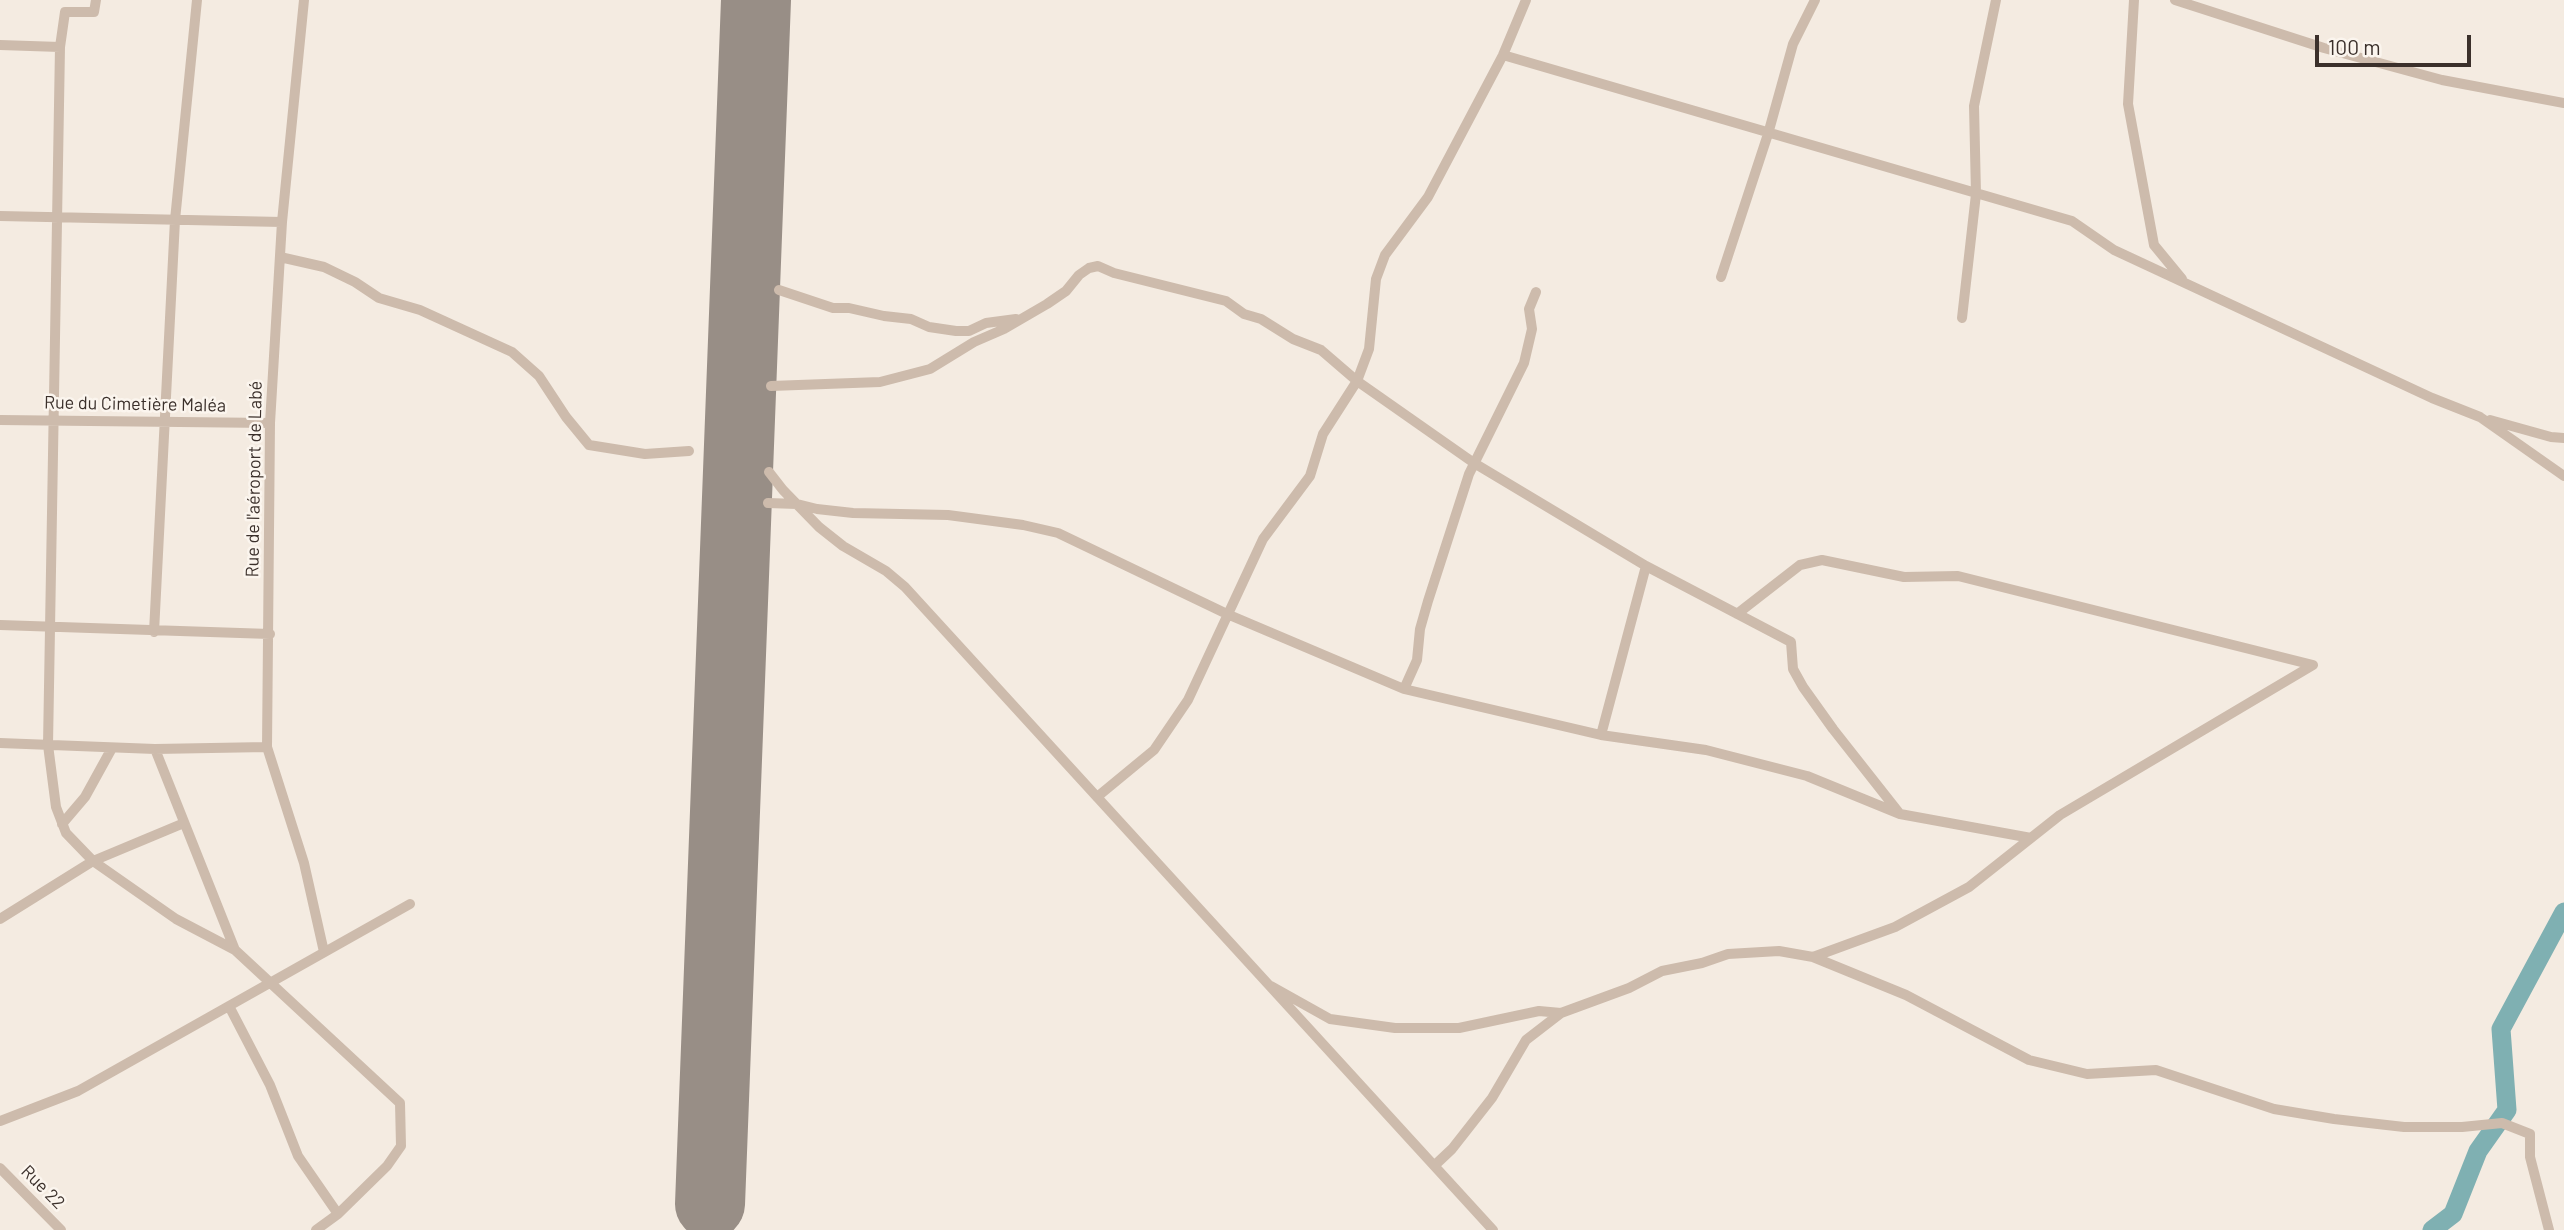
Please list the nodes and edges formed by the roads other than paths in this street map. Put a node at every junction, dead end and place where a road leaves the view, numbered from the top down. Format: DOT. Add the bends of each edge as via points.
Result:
graph roads {
  1 [pos="96,0"];
  2 [pos="197,0"];
  3 [pos="304,0"];
  4 [pos="1526,0"];
  5 [pos="1815,0"];
  6 [pos="1996,0"];
  7 [pos="2134,0"];
  8 [pos="2175,0"];
  9 [pos="0,45"];
  10 [pos="60,47"];
  11 [pos="1503,55"];
  12 [pos="2564,103"];
  13 [pos="1769,134"];
  14 [pos="1976,194"];
  15 [pos="0,216"];
  16 [pos="57,217"];
  17 [pos="175,220"];
  18 [pos="282,222"];
  19 [pos="280,257"];
  20 [pos="1721,277"];
  21 [pos="2185,283"];
  22 [pos="779,290"];
  23 [pos="1536,292"];
  24 [pos="1962,318"];
  25 [pos="1022,319"];
  26 [pos="1357,381"];
  27 [pos="771,386"];
  28 [pos="2480,417"];
  29 [pos="0,420"];
  30 [pos="54,420"];
  31 [pos="165,422"];
  32 [pos="270,423"];
  33 [pos="2564,438"];
  34 [pos="689,452"];
  35 [pos="1474,463"];
  36 [pos="769,472"];
  37 [pos="2564,476"];
  38 [pos="768,503"];
  39 [pos="797,504"];
  40 [pos="1646,566"];
  41 [pos="1227,614"];
  42 [pos="1737,614"];
  43 [pos="0,625"];
  44 [pos="50,627"];
  45 [pos="154,632"];
  46 [pos="270,634"];
  47 [pos="1404,689"];
  48 [pos="1601,735"];
  49 [pos="0,743"];
  50 [pos="48,745"];
  51 [pos="268,747"];
  52 [pos="112,748"];
  53 [pos="155,750"];
  54 [pos="1097,797"];
  55 [pos="1900,814"];
  56 [pos="184,823"];
  57 [pos="62,824"];
  58 [pos="2031,838"];
  59 [pos="93,861"];
  60 [pos="410,904"];
  61 [pos="0,919"];
  62 [pos="235,950"];
  63 [pos="324,952"];
  64 [pos="1813,957"];
  65 [pos="270,983"];
  66 [pos="1271,986"];
  67 [pos="229,1006"];
  68 [pos="1561,1013"];
  69 [pos="0,1121"];
  70 [pos="1435,1165"];
  71 [pos="1,1171"];
  72 [pos="338,1214"];
  73 [pos="61,1230"];
  74 [pos="316,1230"];
  75 [pos="1493,1230"];
  76 [pos="2549,1230"];
  1 -- 10 [label="street" via="94,12 65,12"];
  2 -- 17 [label="street"];
  3 -- 18 [label="street, Rue de l'aéroport de Labé"];
  4 -- 11 [label="street"];
  5 -- 13 [label="street" via="1793,44"];
  6 -- 14 [label="street" via="1974,106"];
  7 -- 21 [label="street" via="2130,117 2154,245"];
  8 -- 12 [label="street" via="2442,80"];
  9 -- 10 [label="street"];
  10 -- 16 [label="street"];
  11 -- 13 [label="street"];
  11 -- 26 [label="street" via="1428,197 1385,255 1376,279 1368,349"];
  13 -- 14 [label="street"];
  13 -- 20 [label="street"];
  14 -- 21 [label="street" via="2072,221 2114,250"];
  14 -- 24 [label="street"];
  15 -- 16 [label="street"];
  16 -- 17 [label="street"];
  16 -- 30 [label="street"];
  17 -- 18 [label="street"];
  17 -- 31 [label="street"];
  18 -- 19 [label="street, Rue de l'aéroport de Labé"];
  19 -- 32 [label="street, Rue de l'aéroport de Labé"];
  19 -- 34 [label="street" via="324,267 379,298 420,310 513,352 539,376 589,445 645,454"];
  21 -- 28 [label="street"];
  22 -- 25 [label="street" via="833,308 911,319 956,331"];
  23 -- 35 [label="street" via="1529,309 1532,329 1524,363"];
  25 -- 26 [label="street" via="1066,290 1089,268 1098,266 1226,301 1321,350"];
  25 -- 27 [label="street" via="930,369 908,376 880,382"];
  26 -- 35 [label="street"];
  26 -- 41 [label="street" via="1323,434 1310,476 1263,540"];
  28 -- 33 [label="street"];
  28 -- 37 [label="street"];
  29 -- 30 [label="street, Rue du Cimetière Maléa"];
  30 -- 31 [label="street, Rue du Cimetière Maléa"];
  30 -- 44 [label="street"];
  31 -- 32 [label="street, Rue du Cimetière Maléa"];
  31 -- 45 [label="street"];
  32 -- 46 [label="street, Rue de l'aéroport de Labé"];
  35 -- 40 [label="street"];
  35 -- 47 [label="street" via="1428,601 1417,660"];
  36 -- 39 [label="street"];
  38 -- 39 [label="street"];
  39 -- 41 [label="street" via="853,513 948,515 1058,533"];
  39 -- 54 [label="street" via="843,546 905,587"];
  40 -- 42 [label="street"];
  40 -- 48 [label="street"];
  41 -- 47 [label="street"];
  41 -- 54 [label="street" via="1188,701 1154,750"];
  42 -- 55 [label="street" via="1791,642 1793,668 1803,687"];
  42 -- 58 [label="street" via="1800,565 1822,561 1904,578 1958,576 2313,665 2060,815"];
  43 -- 44 [label="street"];
  44 -- 45 [label="street"];
  44 -- 50 [label="street"];
  45 -- 46 [label="street"];
  46 -- 51 [label="street, Rue de l'aéroport de Labé"];
  47 -- 48 [label="street"];
  48 -- 55 [label="street" via="1706,750 1807,776"];
  49 -- 50 [label="street"];
  50 -- 52 [label="street"];
  50 -- 57 [label="street"];
  51 -- 53 [label="street"];
  51 -- 63 [label="street, Rue de l'aéroport de Labé" via="304,863"];
  52 -- 53 [label="street"];
  52 -- 57 [label="street" via="85,797"];
  53 -- 56 [label="street"];
  54 -- 66 [label="street"];
  55 -- 58 [label="street"];
  56 -- 59 [label="street"];
  56 -- 62 [label="street"];
  57 -- 59 [label="street"];
  58 -- 64 [label="street" via="1969,887 1895,927"];
  59 -- 61 [label="street"];
  59 -- 62 [label="street" via="176,919"];
  60 -- 63 [label="street"];
  62 -- 65 [label="street"];
  63 -- 65 [label="street"];
  64 -- 68 [label="street" via="1779,951 1728,954 1662,971"];
  64 -- 76 [label="street" via="1906,995 2029,1060 2087,1073 2156,1070 2274,1109 2334,1119 2404,1127 2502,1123 2530,1134 2530,1157"];
  65 -- 67 [label="street"];
  65 -- 72 [label="street" via="400,1103 401,1146"];
  66 -- 68 [label="street" via="1330,1019 1395,1028 1459,1027 1539,1011"];
  66 -- 70 [label="street"];
  67 -- 69 [label="street" via="78,1091"];
  67 -- 72 [label="street" via="270,1085 298,1156"];
  68 -- 70 [label="street" via="1526,1040 1492,1098"];
  70 -- 75 [label="street"];
  71 -- 73 [label="street, Rue 22"];
  72 -- 74 [label="street"];
}
